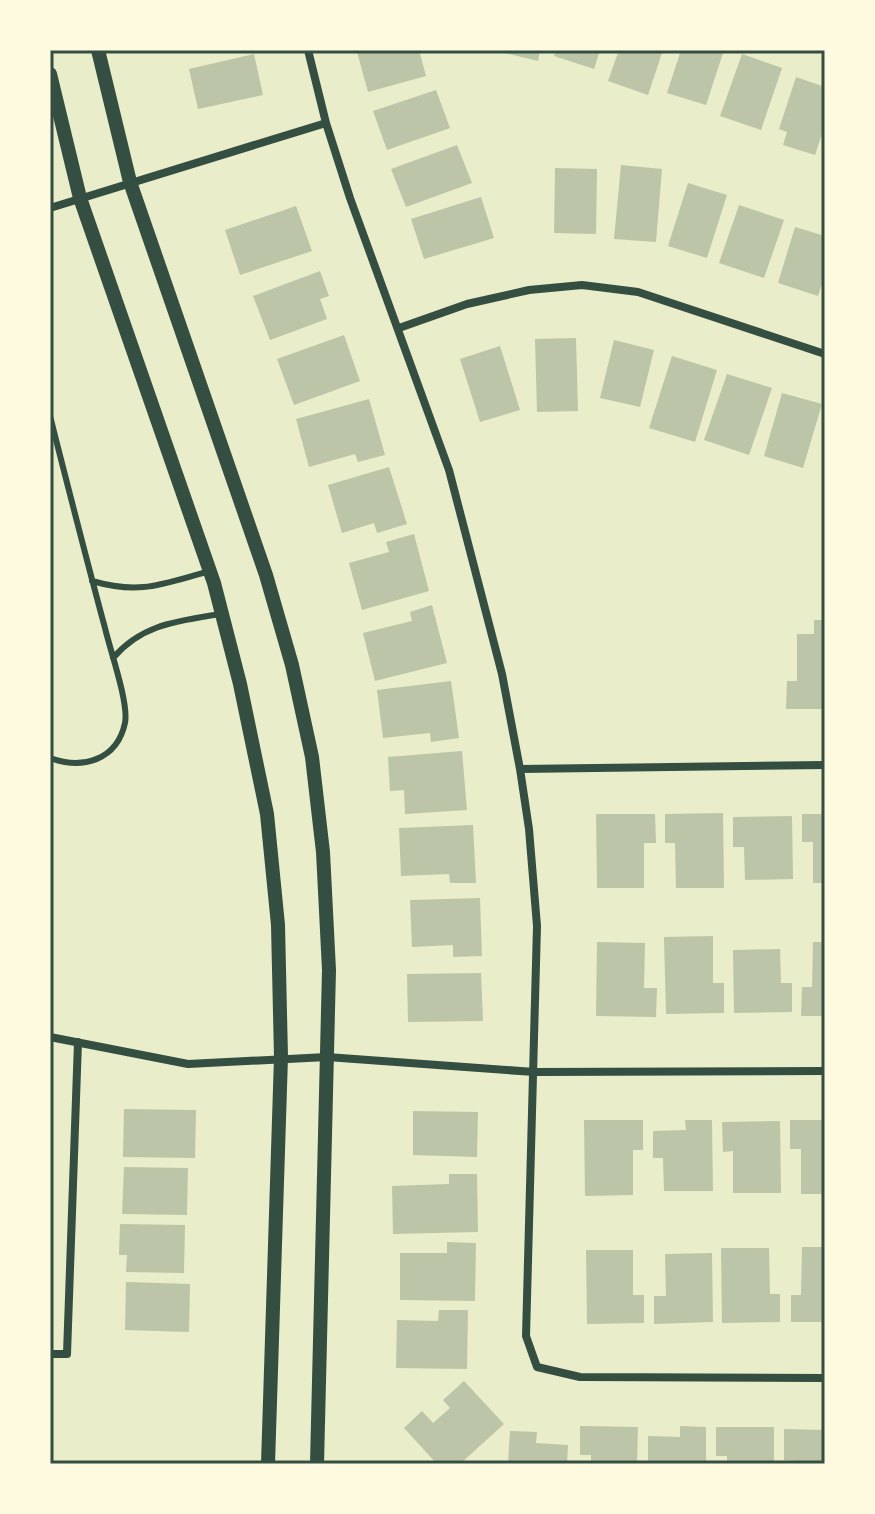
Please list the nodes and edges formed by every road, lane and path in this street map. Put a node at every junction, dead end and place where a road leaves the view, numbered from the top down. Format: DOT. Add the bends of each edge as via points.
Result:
graph roads {
  1 [pos="98,50"];
  2 [pos="308,50"];
  3 [pos="50,74"];
  4 [pos="326,123"];
  5 [pos="130,182"];
  6 [pos="80,198"];
  7 [pos="50,208"];
  8 [pos="399,328"];
  9 [pos="825,354"];
  10 [pos="50,416"];
  11 [pos="210,571"];
  12 [pos="92,581"];
  13 [pos="223,614"];
  14 [pos="113,658"];
  15 [pos="50,758"];
  16 [pos="825,765"];
  17 [pos="520,769"];
  18 [pos="50,1037"];
  19 [pos="78,1042"];
  20 [pos="281,1057"];
  21 [pos="327,1057"];
  22 [pos="825,1071"];
  23 [pos="534,1072"];
  24 [pos="50,1354"];
  25 [pos="825,1378"];
  26 [pos="268,1464"];
  27 [pos="317,1464"];
  1 -- 5 [label="street"];
  2 -- 4 [label="street"];
  3 -- 6 [label="street"];
  4 -- 5 [label="street"];
  4 -- 8 [label="street"];
  5 -- 6 [label="street"];
  5 -- 21 [label="street" via="255,538 302,708 323,852"];
  6 -- 7 [label="street"];
  6 -- 11 [label="street"];
  8 -- 9 [label="street" via="467,304 582,285 638,292"];
  8 -- 17 [label="street" via="449,470 502,674"];
  10 -- 12 [label="lane"];
  11 -- 12 [label="lane" via="147,588 120,589"];
  11 -- 13 [label="street"];
  12 -- 14 [label="lane"];
  13 -- 14 [label="lane" via="158,627 127,641"];
  13 -- 20 [label="street" via="271,841"];
  14 -- 15 [label="lane" via="126,720 113,750 84,764"];
  16 -- 17 [label="street"];
  17 -- 23 [label="street" via="537,926"];
  18 -- 19 [label="street"];
  19 -- 20 [label="street" via="188,1064"];
  19 -- 24 [label="street" via="67,1354"];
  20 -- 21 [label="street"];
  20 -- 26 [label="street"];
  21 -- 23 [label="street"];
  21 -- 27 [label="street"];
  22 -- 23 [label="street"];
  23 -- 25 [label="street" via="526,1336 537,1367 580,1377"];
}
